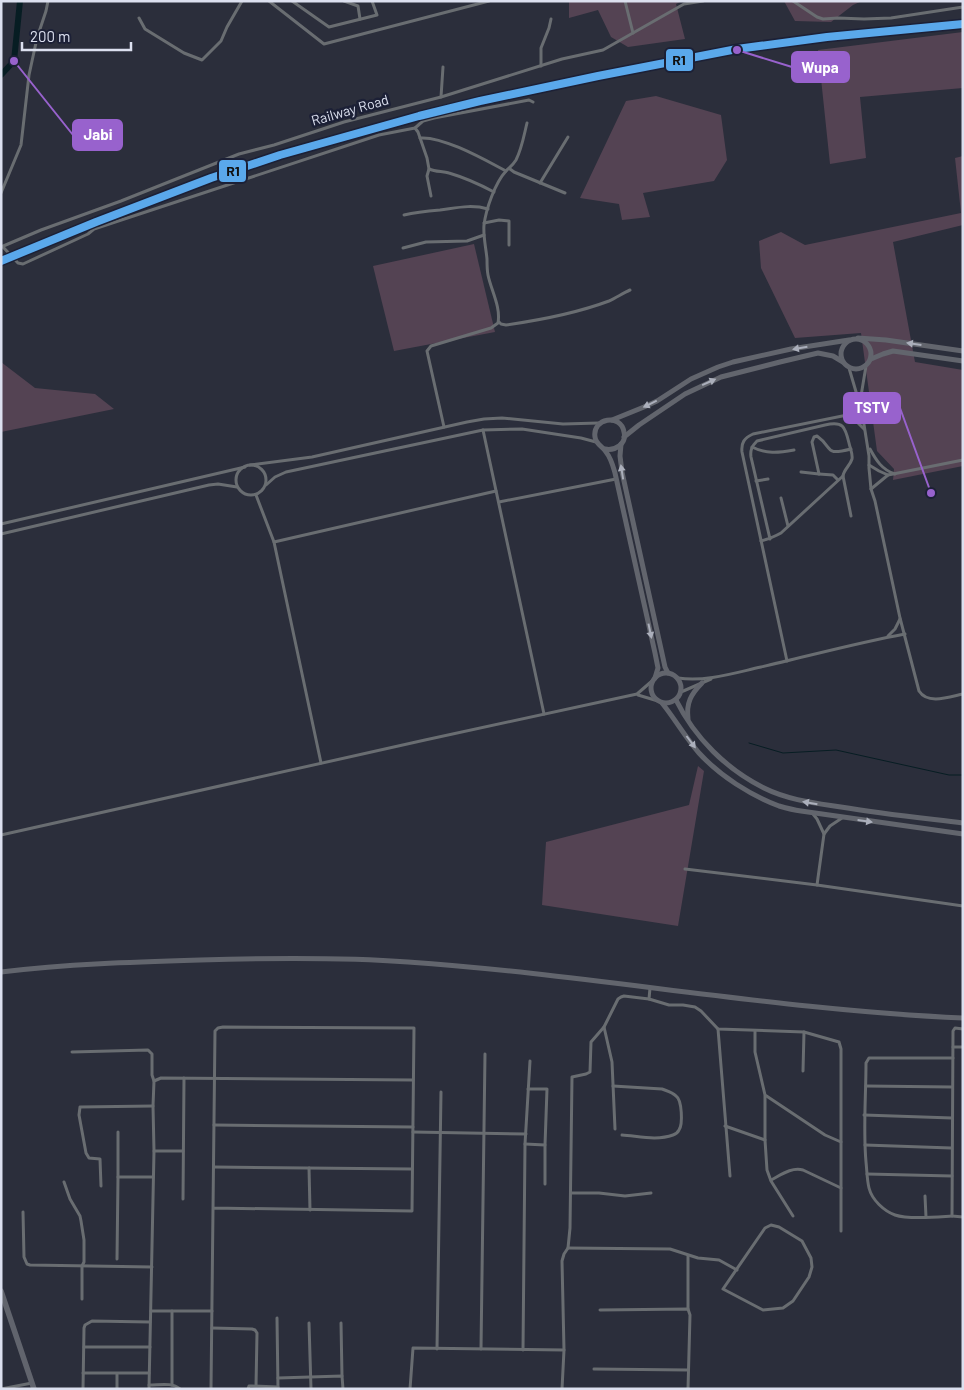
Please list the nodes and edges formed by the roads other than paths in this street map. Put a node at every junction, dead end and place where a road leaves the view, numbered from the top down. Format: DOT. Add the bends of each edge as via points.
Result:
graph roads {
  1 [pos="48,1"];
  2 [pos="242,1"];
  3 [pos="269,1"];
  4 [pos="293,1"];
  5 [pos="344,1"];
  6 [pos="372,1"];
  7 [pos="489,1"];
  8 [pos="625,1"];
  9 [pos="703,1"];
  10 [pos="793,1"];
  11 [pos="963,7"];
  12 [pos="139,18"];
  13 [pos="360,19"];
  14 [pos="551,19"];
  15 [pos="633,33"];
  16 [pos="443,66"];
  17 [pos="541,66"];
  18 [pos="441,97"];
  19 [pos="533,102"];
  20 [pos="527,123"];
  21 [pos="415,128"];
  22 [pos="568,137"];
  23 [pos="420,138"];
  24 [pos="429,170"];
  25 [pos="508,170"];
  26 [pos="540,183"];
  27 [pos="494,192"];
  28 [pos="565,193"];
  29 [pos="1,194"];
  30 [pos="431,196"];
  31 [pos="488,209"];
  32 [pos="404,215"];
  33 [pos="484,223"];
  34 [pos="484,235"];
  35 [pos="509,245"];
  36 [pos="2,247"];
  37 [pos="403,248"];
  38 [pos="630,290"];
  39 [pos="498,321"];
  40 [pos="858,338"];
  41 [pos="849,340"];
  42 [pos="963,351"];
  43 [pos="871,359"];
  44 [pos="963,361"];
  45 [pos="843,362"];
  46 [pos="866,366"];
  47 [pos="849,368"];
  48 [pos="857,396"];
  49 [pos="860,403"];
  50 [pos="862,412"];
  51 [pos="847,415"];
  52 [pos="612,420"];
  53 [pos="600,423"];
  54 [pos="444,427"];
  55 [pos="483,430"];
  56 [pos="865,431"];
  57 [pos="624,437"];
  58 [pos="597,442"];
  59 [pos="621,444"];
  60 [pos="868,446"];
  61 [pos="752,447"];
  62 [pos="605,449"];
  63 [pos="851,449"];
  64 [pos="794,450"];
  65 [pos="963,460"];
  66 [pos="869,464"];
  67 [pos="250,465"];
  68 [pos="244,466"];
  69 [pos="801,472"];
  70 [pos="820,474"];
  71 [pos="896,474"];
  72 [pos="843,476"];
  73 [pos="888,476"];
  74 [pos="617,479"];
  75 [pos="768,479"];
  76 [pos="838,480"];
  77 [pos="756,481"];
  78 [pos="266,485"];
  79 [pos="237,487"];
  80 [pos="871,489"];
  81 [pos="496,491"];
  82 [pos="256,495"];
  83 [pos="781,498"];
  84 [pos="499,502"];
  85 [pos="851,516"];
  86 [pos="1,524"];
  87 [pos="788,526"];
  88 [pos="1,534"];
  89 [pos="770,539"];
  90 [pos="761,541"];
  91 [pos="274,542"];
  92 [pos="900,618"];
  93 [pos="905,634"];
  94 [pos="887,637"];
  95 [pos="787,661"];
  96 [pos="668,673"];
  97 [pos="678,678"];
  98 [pos="713,678"];
  99 [pos="654,679"];
  100 [pos="702,683"];
  101 [pos="681,692"];
  102 [pos="637,694"];
  103 [pos="963,694"];
  104 [pos="676,700"];
  105 [pos="660,702"];
  106 [pos="544,714"];
  107 [pos="688,722"];
  108 [pos="321,763"];
  109 [pos="813,813"];
  110 [pos="842,818"];
  111 [pos="963,823"];
  112 [pos="824,834"];
  113 [pos="963,834"];
  114 [pos="1,835"];
  115 [pos="685,869"];
  116 [pos="817,884"];
  117 [pos="963,906"];
  118 [pos="1,972"];
  119 [pos="650,988"];
  120 [pos="649,999"];
  121 [pos="963,1018"];
  122 [pos="604,1027"];
  123 [pos="718,1029"];
  124 [pos="963,1029"];
  125 [pos="755,1031"];
  126 [pos="804,1032"];
  127 [pos="953,1047"];
  128 [pos="963,1047"];
  129 [pos="72,1052"];
  130 [pos="485,1054"];
  131 [pos="953,1058"];
  132 [pos="530,1062"];
  133 [pos="803,1071"];
  134 [pos="184,1078"];
  135 [pos="215,1079"];
  136 [pos="413,1080"];
  137 [pos="154,1081"];
  138 [pos="613,1086"];
  139 [pos="866,1086"];
  140 [pos="952,1087"];
  141 [pos="528,1089"];
  142 [pos="441,1092"];
  143 [pos="765,1095"];
  144 [pos="153,1106"];
  145 [pos="864,1115"];
  146 [pos="952,1118"];
  147 [pos="214,1126"];
  148 [pos="725,1126"];
  149 [pos="413,1127"];
  150 [pos="615,1129"];
  151 [pos="118,1132"];
  152 [pos="413,1132"];
  153 [pos="441,1133"];
  154 [pos="484,1133"];
  155 [pos="526,1134"];
  156 [pos="622,1135"];
  157 [pos="765,1140"];
  158 [pos="841,1142"];
  159 [pos="526,1144"];
  160 [pos="865,1144"];
  161 [pos="545,1145"];
  162 [pos="952,1148"];
  163 [pos="154,1151"];
  164 [pos="183,1151"];
  165 [pos="214,1167"];
  166 [pos="310,1168"];
  167 [pos="412,1169"];
  168 [pos="867,1174"];
  169 [pos="730,1176"];
  170 [pos="952,1176"];
  171 [pos="118,1177"];
  172 [pos="153,1177"];
  173 [pos="771,1180"];
  174 [pos="64,1182"];
  175 [pos="545,1184"];
  176 [pos="101,1186"];
  177 [pos="841,1188"];
  178 [pos="571,1193"];
  179 [pos="651,1193"];
  180 [pos="926,1196"];
  181 [pos="183,1199"];
  182 [pos="214,1208"];
  183 [pos="310,1210"];
  184 [pos="23,1212"];
  185 [pos="793,1216"];
  186 [pos="952,1216"];
  187 [pos="926,1217"];
  188 [pos="963,1217"];
  189 [pos="841,1231"];
  190 [pos="568,1248"];
  191 [pos="688,1256"];
  192 [pos="118,1259"];
  193 [pos="82,1266"];
  194 [pos="152,1267"];
  195 [pos="737,1270"];
  196 [pos="1,1291"];
  197 [pos="82,1299"];
  198 [pos="688,1309"];
  199 [pos="600,1310"];
  200 [pos="151,1311"];
  201 [pos="172,1311"];
  202 [pos="212,1311"];
  203 [pos="277,1318"];
  204 [pos="150,1322"];
  205 [pos="310,1323"];
  206 [pos="341,1323"];
  207 [pos="212,1328"];
  208 [pos="150,1347"];
  209 [pos="84,1348"];
  210 [pos="437,1349"];
  211 [pos="481,1349"];
  212 [pos="524,1350"];
  213 [pos="564,1350"];
  214 [pos="594,1369"];
  215 [pos="688,1370"];
  216 [pos="84,1373"];
  217 [pos="149,1373"];
  218 [pos="117,1374"];
  219 [pos="342,1376"];
  220 [pos="311,1377"];
  221 [pos="278,1378"];
  222 [pos="172,1385"];
  223 [pos="33,1386"];
  224 [pos="256,1386"];
  225 [pos="149,1387"];
  226 [pos="1,1388"];
  227 [pos="278,1388"];
  228 [pos="84,1389"];
  229 [pos="117,1389"];
  230 [pos="180,1389"];
  231 [pos="211,1389"];
  232 [pos="248,1389"];
  233 [pos="311,1389"];
  234 [pos="342,1389"];
  235 [pos="410,1389"];
  236 [pos="562,1389"];
  237 [pos="688,1389"];
  1 -- 29 [label="street" via="34,48 21,145"];
  2 -- 12 [label="street" via="221,41 202,60 145,29"];
  3 -- 7 [label="street" via="324,44"];
  4 -- 13 [label="street" via="330,27"];
  5 -- 13 [label="street" via="358,6"];
  6 -- 13 [label="street" via="377,15"];
  8 -- 15 [label="street"];
  9 -- 15 [label="street, Railway Road" via="684,4"];
  10 -- 11 [label="street" via="823,19 891,18"];
  14 -- 17 [label="street" via="542,48"];
  15 -- 17 [label="street, Railway Road" via="603,50"];
  16 -- 18 [label="street"];
  17 -- 18 [label="street, Railway Road"];
  18 -- 36 [label="street, Railway Road" via="239,154"];
  19 -- 21 [label="street, Railway Road" via="529,100 434,118"];
  20 -- 25 [label="street" via="521,148"];
  21 -- 23 [label="street"];
  21 -- 36 [label="street, Railway Road" via="378,136 94,229 23,264"];
  22 -- 26 [label="street"];
  23 -- 24 [label="street"];
  23 -- 25 [label="street" via="441,141"];
  24 -- 27 [label="street" via="474,181"];
  24 -- 30 [label="street"];
  25 -- 26 [label="street"];
  25 -- 27 [label="street"];
  26 -- 28 [label="street"];
  27 -- 31 [label="street"];
  31 -- 32 [label="street" via="454,207"];
  31 -- 33 [label="street"];
  33 -- 34 [label="street"];
  33 -- 35 [label="street" via="508,220"];
  34 -- 37 [label="street" via="467,242 426,242"];
  34 -- 39 [label="street"];
  38 -- 39 [label="street" via="612,300 567,313 506,325"];
  39 -- 54 [label="street" via="491,328 428,348"];
  40 -- 41 [label="street"];
  42 -- 40 [label="street, one-way"];
  40 -- 43 [label="street" via="870,345"];
  41 -- 45 [label="street" via="842,348"];
  41 -- 52 [label="street, one-way" via="791,349 725,365"];
  43 -- 44 [label="street" via="893,352"];
  43 -- 46 [label="street"];
  45 -- 47 [label="street"];
  57 -- 45 [label="street, one-way" via="685,394 720,377 818,354 833,356"];
  46 -- 47 [label="street"];
  46 -- 49 [label="street"];
  47 -- 48 [label="street"];
  48 -- 49 [label="street"];
  48 -- 51 [label="street"];
  49 -- 50 [label="street"];
  50 -- 51 [label="street"];
  50 -- 56 [label="street"];
  51 -- 56 [label="street"];
  51 -- 90 [label="street" via="753,434 743,441 742,452"];
  52 -- 53 [label="street"];
  52 -- 57 [label="street" via="623,428"];
  53 -- 54 [label="street" via="563,424 502,418"];
  53 -- 58 [label="street" via="594,434"];
  54 -- 67 [label="street" via="308,458"];
  55 -- 58 [label="street" via="522,429"];
  55 -- 78 [label="street" via="286,472"];
  55 -- 81 [label="street"];
  56 -- 60 [label="street"];
  57 -- 59 [label="street"];
  58 -- 62 [label="street"];
  59 -- 62 [label="street" via="614,449"];
  96 -- 59 [label="street, one-way" via="622,472"];
  60 -- 66 [label="street"];
  60 -- 71 [label="street" via="882,467"];
  61 -- 63 [label="street" via="757,441 834,423 846,430"];
  61 -- 64 [label="street" via="770,453"];
  61 -- 77 [label="street" via="750,453"];
  62 -- 74 [label="street"];
  63 -- 70 [label="street" via="832,452 820,438 814,437 812,442"];
  63 -- 72 [label="street" via="852,459"];
  65 -- 71 [label="street"];
  66 -- 73 [label="street"];
  66 -- 80 [label="street"];
  67 -- 68 [label="street"];
  67 -- 78 [label="street" via="265,473"];
  68 -- 79 [label="street" via="238,473"];
  68 -- 86 [label="street"];
  69 -- 70 [label="street"];
  70 -- 76 [label="street" via="833,475"];
  71 -- 73 [label="street"];
  72 -- 76 [label="street"];
  72 -- 85 [label="street"];
  73 -- 80 [label="street"];
  74 -- 84 [label="street"];
  74 -- 99 [label="street, one-way" via="658,668"];
  75 -- 77 [label="street"];
  76 -- 87 [label="street"];
  77 -- 89 [label="street"];
  78 -- 82 [label="street"];
  79 -- 82 [label="street" via="244,494"];
  79 -- 88 [label="street" via="209,485"];
  80 -- 92 [label="street"];
  81 -- 84 [label="street"];
  81 -- 91 [label="street"];
  82 -- 91 [label="street"];
  83 -- 87 [label="street"];
  84 -- 106 [label="street"];
  87 -- 89 [label="street"];
  89 -- 90 [label="street"];
  90 -- 95 [label="street"];
  91 -- 108 [label="street"];
  92 -- 93 [label="street"];
  92 -- 94 [label="street"];
  93 -- 94 [label="street"];
  93 -- 103 [label="street" via="918,691 930,699"];
  94 -- 95 [label="street"];
  95 -- 98 [label="street"];
  96 -- 97 [label="street"];
  96 -- 99 [label="street"];
  97 -- 98 [label="street"];
  97 -- 101 [label="street"];
  98 -- 100 [label="street"];
  99 -- 102 [label="street"];
  99 -- 105 [label="street" via="652,695"];
  100 -- 101 [label="street"];
  100 -- 107 [label="street" via="688,702"];
  101 -- 104 [label="street"];
  102 -- 105 [label="street"];
  102 -- 106 [label="street"];
  104 -- 105 [label="street" via="667,704"];
  104 -- 107 [label="street"];
  105 -- 109 [label="street, one-way" via="699,753 733,782 779,806"];
  106 -- 108 [label="street"];
  111 -- 107 [label="street, one-way" via="857,810 784,796 742,776 724,762"];
  108 -- 114 [label="street"];
  109 -- 110 [label="street"];
  109 -- 112 [label="street"];
  110 -- 112 [label="street"];
  110 -- 113 [label="street, one-way"];
  112 -- 116 [label="street"];
  115 -- 116 [label="street"];
  116 -- 117 [label="street"];
  118 -- 119 [label="street" via="115,962 326,959 500,970"];
  119 -- 120 [label="street"];
  119 -- 121 [label="street" via="852,1011"];
  120 -- 122 [label="street" via="621,997"];
  120 -- 123 [label="street" via="695,1007"];
  122 -- 138 [label="street" via="611,1052"];
  122 -- 178 [label="street" via="590,1042 590,1072 572,1077"];
  123 -- 125 [label="street"];
  123 -- 148 [label="street"];
  124 -- 127 [label="street" via="954,1029"];
  125 -- 126 [label="street"];
  125 -- 143 [label="street" via="755,1052"];
  126 -- 133 [label="street"];
  126 -- 158 [label="street" via="839,1042 841,1046"];
  127 -- 128 [label="street"];
  127 -- 131 [label="street"];
  129 -- 137 [label="street" via="148,1050 152,1054"];
  130 -- 154 [label="street"];
  131 -- 139 [label="street" via="869,1058"];
  131 -- 140 [label="street"];
  132 -- 141 [label="street"];
  134 -- 135 [label="street"];
  134 -- 137 [label="street"];
  134 -- 164 [label="street"];
  135 -- 136 [label="street"];
  135 -- 136 [label="street" via="215,1031 222,1027 414,1028"];
  135 -- 147 [label="street"];
  136 -- 149 [label="street"];
  137 -- 144 [label="street"];
  138 -- 150 [label="street"];
  138 -- 156 [label="street" via="662,1089 680,1101 681,1126 676,1134 660,1137"];
  139 -- 140 [label="street"];
  139 -- 145 [label="street"];
  140 -- 146 [label="street"];
  141 -- 155 [label="street"];
  141 -- 161 [label="street" via="547,1089"];
  142 -- 153 [label="street"];
  143 -- 157 [label="street"];
  143 -- 158 [label="street"];
  144 -- 163 [label="street"];
  144 -- 176 [label="street" via="80,1107 86,1153 89,1158 100,1159"];
  145 -- 146 [label="street"];
  145 -- 160 [label="street"];
  146 -- 162 [label="street"];
  147 -- 149 [label="street"];
  147 -- 165 [label="street"];
  148 -- 157 [label="street"];
  148 -- 169 [label="street"];
  149 -- 152 [label="street"];
  151 -- 171 [label="street"];
  152 -- 153 [label="street"];
  152 -- 167 [label="street"];
  153 -- 154 [label="street"];
  153 -- 210 [label="street"];
  154 -- 155 [label="street"];
  154 -- 211 [label="street"];
  155 -- 159 [label="street"];
  157 -- 173 [label="street"];
  158 -- 177 [label="street"];
  159 -- 161 [label="street"];
  159 -- 212 [label="street"];
  160 -- 162 [label="street"];
  160 -- 168 [label="street"];
  161 -- 175 [label="street"];
  162 -- 170 [label="street"];
  163 -- 164 [label="street"];
  163 -- 172 [label="street"];
  164 -- 181 [label="street"];
  165 -- 166 [label="street"];
  165 -- 182 [label="street"];
  166 -- 167 [label="street"];
  166 -- 183 [label="street"];
  167 -- 183 [label="street" via="412,1211"];
  168 -- 170 [label="street"];
  168 -- 187 [label="street" via="869,1190 883,1209 896,1216"];
  170 -- 186 [label="street"];
  171 -- 172 [label="street"];
  171 -- 192 [label="street"];
  172 -- 194 [label="street"];
  173 -- 177 [label="street" via="797,1169"];
  173 -- 185 [label="street"];
  174 -- 193 [label="street" via="80,1216 84,1240"];
  177 -- 189 [label="street"];
  178 -- 179 [label="street" via="625,1196"];
  178 -- 190 [label="street"];
  180 -- 187 [label="street"];
  182 -- 183 [label="street"];
  182 -- 202 [label="street"];
  184 -- 193 [label="street" via="27,1264"];
  186 -- 187 [label="street"];
  186 -- 188 [label="street"];
  190 -- 191 [label="street" via="670,1249"];
  190 -- 213 [label="street" via="562,1261"];
  191 -- 195 [label="street" via="719,1260"];
  191 -- 198 [label="street"];
  193 -- 194 [label="street"];
  193 -- 197 [label="street"];
  194 -- 200 [label="street"];
  195 -- 195 [label="street" via="724,1290 764,1310 783,1308 794,1301 812,1266 802,1241 771,1225 765,1228"];
  196 -- 223 [label="main road"];
  198 -- 199 [label="street"];
  198 -- 215 [label="street"];
  200 -- 201 [label="street"];
  200 -- 204 [label="street"];
  201 -- 202 [label="street"];
  201 -- 222 [label="street"];
  202 -- 207 [label="street"];
  203 -- 221 [label="street"];
  204 -- 208 [label="street"];
  204 -- 209 [label="street" via="88,1322 84,1328"];
  205 -- 220 [label="street"];
  206 -- 219 [label="street"];
  207 -- 224 [label="street" via="255,1330"];
  207 -- 231 [label="street"];
  208 -- 209 [label="street"];
  208 -- 217 [label="street"];
  209 -- 216 [label="street"];
  210 -- 211 [label="street"];
  210 -- 235 [label="street" via="413,1348"];
  211 -- 212 [label="street"];
  212 -- 213 [label="street"];
  213 -- 236 [label="street"];
  214 -- 215 [label="street"];
  215 -- 237 [label="street"];
  216 -- 218 [label="street"];
  216 -- 228 [label="street"];
  217 -- 218 [label="street"];
  217 -- 225 [label="street"];
  218 -- 229 [label="street"];
  219 -- 220 [label="street"];
  219 -- 234 [label="street"];
  220 -- 221 [label="street"];
  220 -- 233 [label="street"];
  221 -- 227 [label="street"];
  222 -- 225 [label="street"];
  222 -- 230 [label="street"];
  223 -- 226 [label="street"];
  224 -- 227 [label="street"];
  224 -- 232 [label="street"];
}
